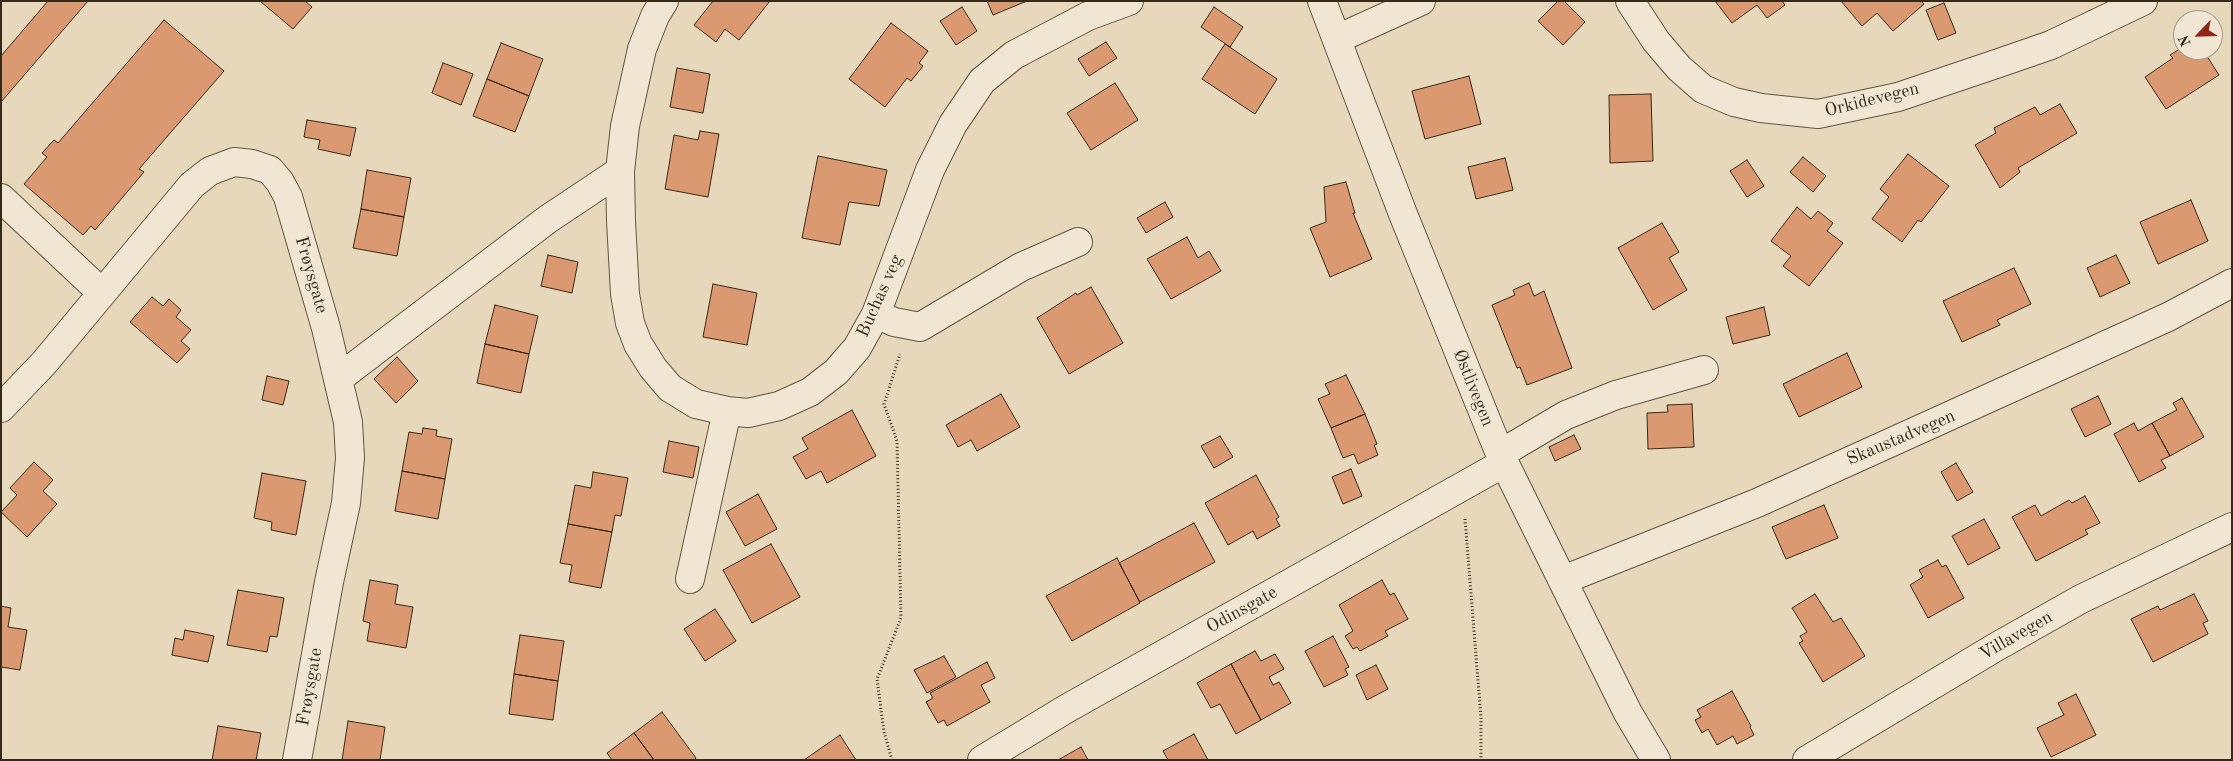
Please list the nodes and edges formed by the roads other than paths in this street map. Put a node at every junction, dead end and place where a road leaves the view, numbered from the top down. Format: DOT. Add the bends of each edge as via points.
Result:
graph roads {
  1 [pos="664,1"];
  2 [pos="1128,1"];
  3 [pos="1322,1"];
  4 [pos="1421,1"];
  5 [pos="1630,1"];
  6 [pos="2143,1"];
  7 [pos="1338,39"];
  8 [pos="620,171"];
  9 [pos="1,198"];
  10 [pos="1078,242"];
  11 [pos="2232,283"];
  12 [pos="102,294"];
  13 [pos="885,318"];
  14 [pos="1704,370"];
  15 [pos="339,378"];
  16 [pos="1,408"];
  17 [pos="727,411"];
  18 [pos="1502,458"];
  19 [pos="2232,527"];
  20 [pos="690,579"];
  21 [pos="1563,580"];
  22 [pos="297,760"];
  23 [pos="982,760"];
  24 [pos="1656,760"];
  25 [pos="1807,760"];
  1 -- 8 [label="street, Buchas veg" via="655,16 637,68"];
  2 -- 13 [label="street, Buchas veg" via="1088,16 1014,54 982,81 953,124 930,170"];
  3 -- 7 [label="street, Østlivegen"];
  4 -- 7 [label="street"];
  5 -- 6 [label="street, Orkidevegen" via="1662,48 1704,89 1734,102 1761,108 1818,114 1898,97 2051,45"];
  7 -- 18 [label="street, Østlivegen" via="1403,214"];
  8 -- 15 [label="street" via="548,219"];
  8 -- 17 [label="street, Buchas veg" via="625,294 638,344 670,388 696,404"];
  9 -- 12 [label="street"];
  10 -- 13 [label="street" via="1021,267 920,327"];
  11 -- 21 [label="street, Skaustadvegen" via="2168,317 1757,503"];
  12 -- 15 [label="street, Frøysgate" via="170,210 192,185 210,171 234,162 270,170 288,197 299,230"];
  12 -- 16 [label="street, Frøysgate"];
  13 -- 17 [label="street, Buchas veg" via="836,372 810,392 779,406 748,413"];
  14 -- 18 [label="street, Odinsgate" via="1616,395 1566,415"];
  15 -- 22 [label="street, Frøysgate" via="348,422 350,458 346,502"];
  17 -- 20 [label="street"];
  18 -- 21 [label="street, Østlivegen"];
  18 -- 23 [label="street, Odinsgate" via="1463,486 1075,704"];
  19 -- 25 [label="street, Villavegen" via="2081,599"];
  21 -- 24 [label="street, Østlivegen" via="1628,713"];
}
